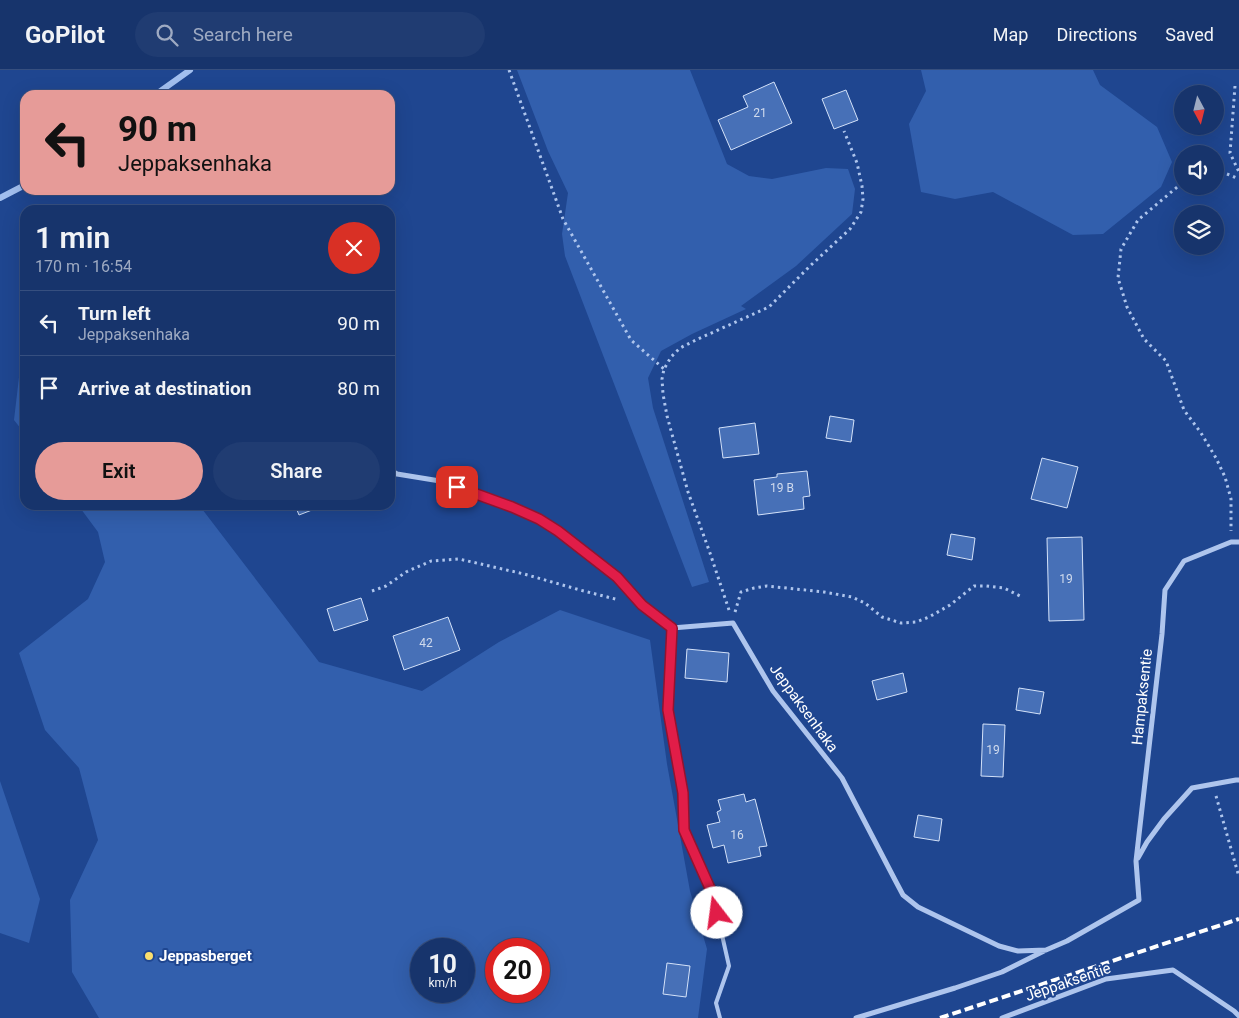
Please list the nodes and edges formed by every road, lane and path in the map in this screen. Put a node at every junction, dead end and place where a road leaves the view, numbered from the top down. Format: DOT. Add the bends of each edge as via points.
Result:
graph roads {
  1 [pos="509,70"];
  2 [pos="1235,86"];
  3 [pos="844,130"];
  4 [pos="1239,172"];
  5 [pos="1224,173"];
  6 [pos="1239,179"];
  7 [pos="1174,190"];
  8 [pos="664,369"];
  9 [pos="395,473"];
  10 [pos="1231,542"];
  11 [pos="1239,542"];
  12 [pos="372,591"];
  13 [pos="1022,596"];
  14 [pos="642,605"];
  15 [pos="733,623"];
  16 [pos="672,628"];
  17 [pos="1239,780"];
  18 [pos="1212,784"];
  19 [pos="1136,861"];
  20 [pos="1239,877"];
  21 [pos="1139,900"];
  22 [pos="1046,950"];
  23 [pos="1239,1016"];
  24 [pos="720,1018"];
  25 [pos="856,1018"];
  26 [pos="1002,1018"];
  1 -- 8 [label="path" via="563,219 631,340"];
  2 -- 4 [label="path" via="1230,153"];
  3 -- 8 [label="path" via="857,163 862,192 862,212 850,229 769,307 680,348"];
  5 -- 6 [label="path"];
  7 -- 10 [label="path" via="1138,220 1121,249 1118,278 1127,308 1144,339 1166,361 1184,410 1225,477 1231,499"];
  8 -- 15 [label="path" via="663,394 688,492"];
  9 -- 14 [label="street" via="440,481 539,519 617,577"];
  10 -- 11 [label="street, Hampaksentie"];
  10 -- 19 [label="street, Hampaksentie" via="1184,561 1165,590"];
  12 -- 14 [label="path" via="430,561 459,559"];
  13 -- 15 [label="path" via="1004,588 974,586 929,617 901,623 882,617 852,597 768,586 742,592"];
  14 -- 16 [label="street"];
  15 -- 16 [label="street"];
  15 -- 22 [label="street, Jeppaksenhaka" via="773,692 842,778 904,894 918,907 999,946 1018,951"];
  16 -- 24 [label="lane" via="668,710 683,793 684,830 713,895 729,966 716,1003"];
  17 -- 18 [label="street"];
  18 -- 19 [label="street" via="1192,788 1164,819"];
  18 -- 20 [label="path"];
  19 -- 21 [label="street, Hampaksentie"];
  21 -- 22 [label="street, Jeppaksenhaka"];
  22 -- 25 [label="street" via="1002,972"];
  23 -- 26 [label="street, Jeppaksentie" via="1172,970 1106,979"];
}
